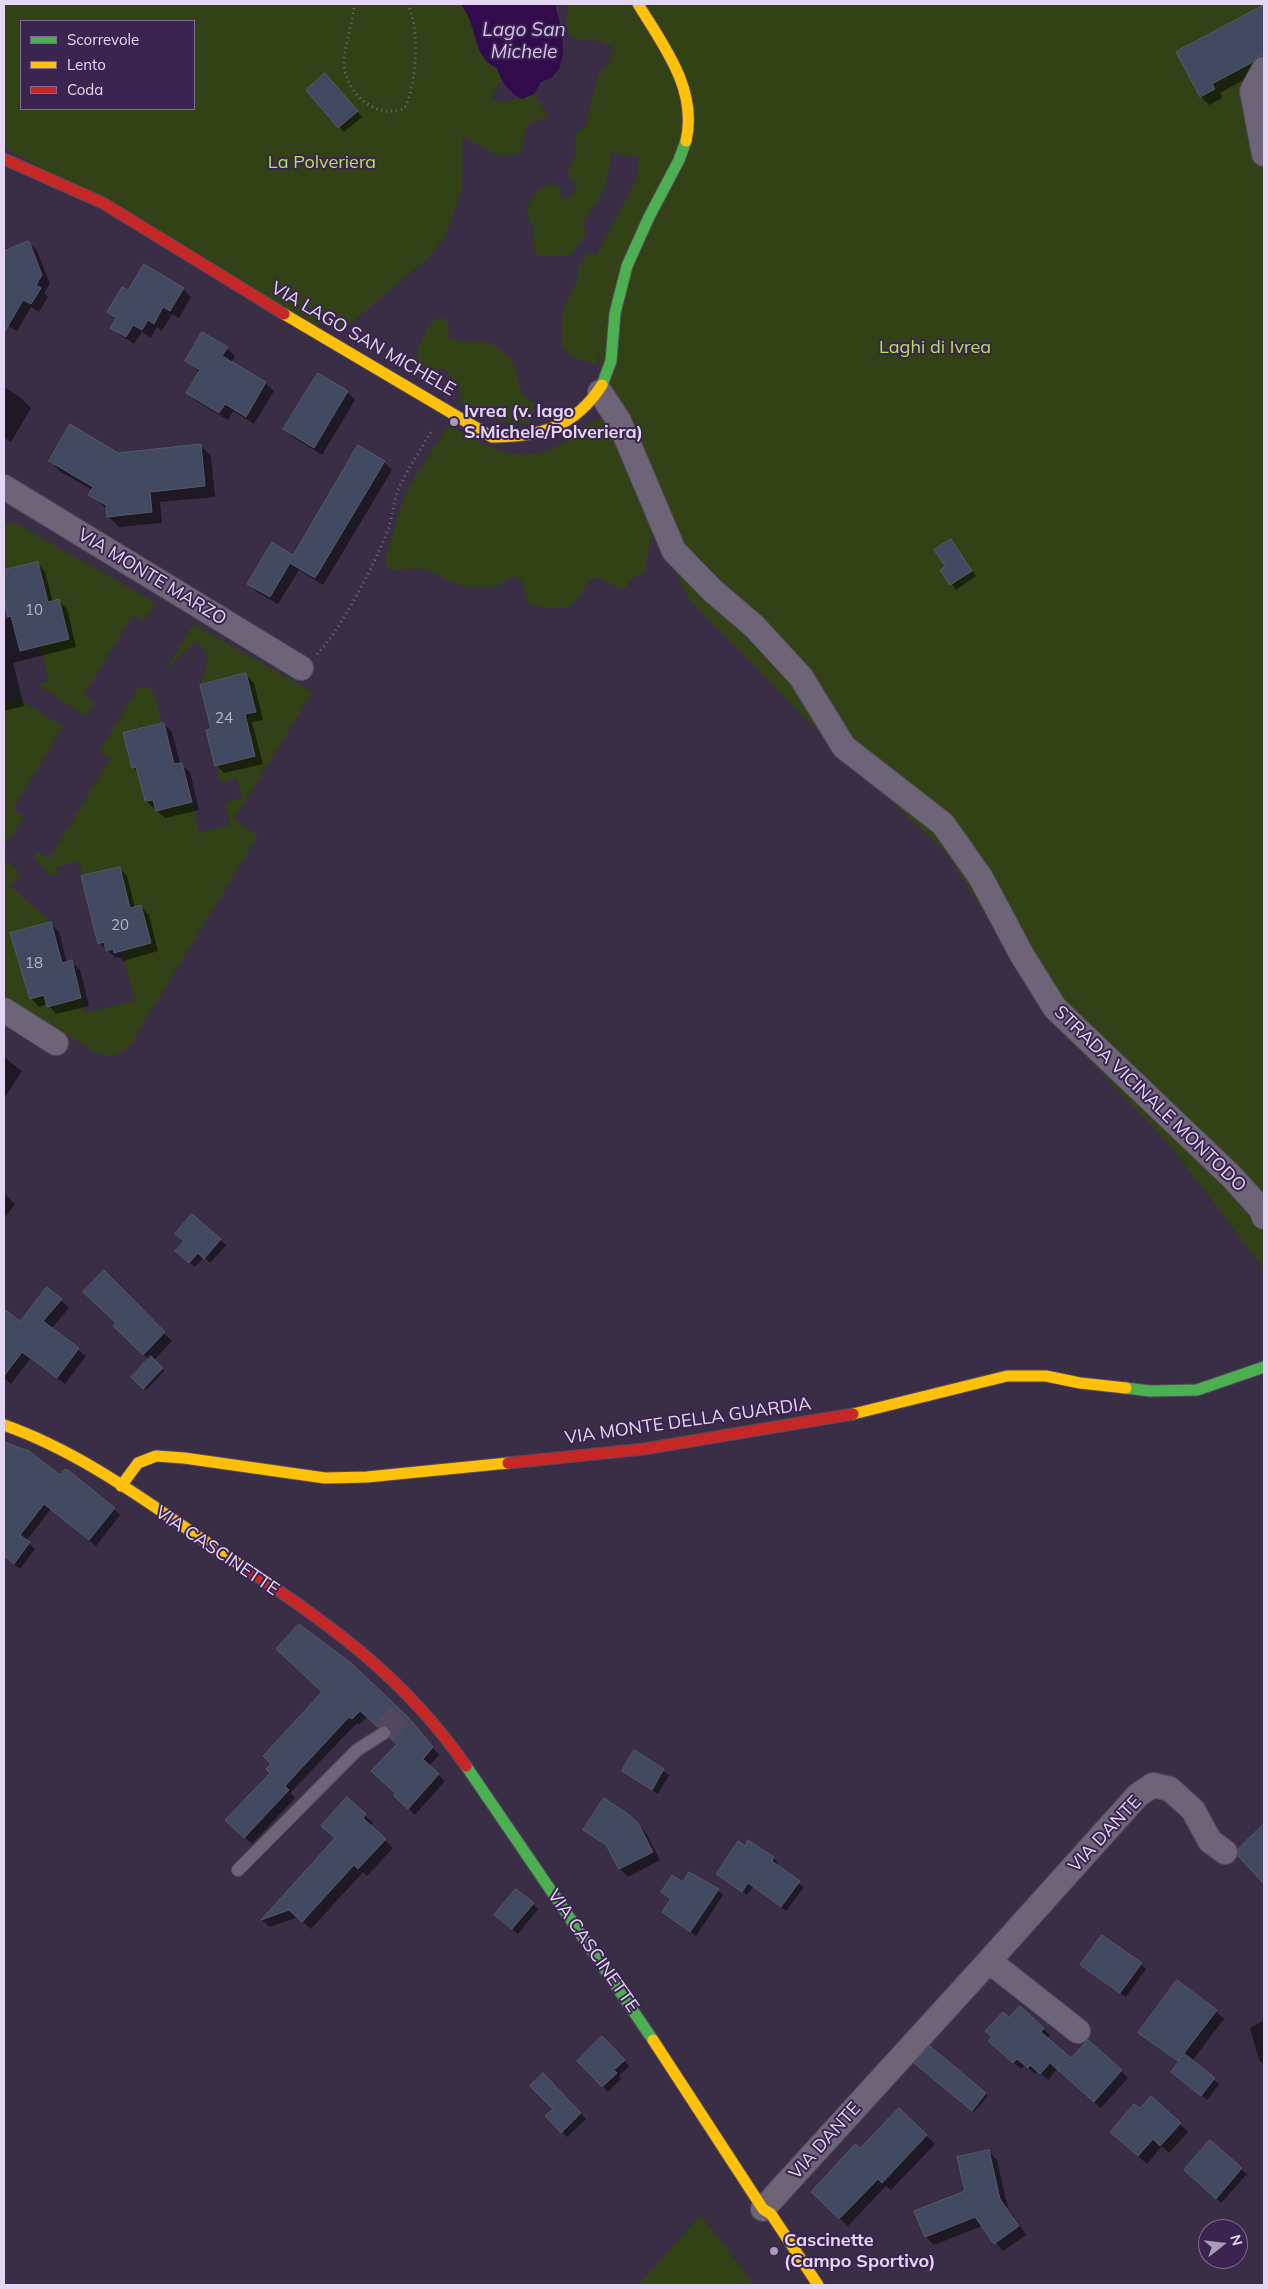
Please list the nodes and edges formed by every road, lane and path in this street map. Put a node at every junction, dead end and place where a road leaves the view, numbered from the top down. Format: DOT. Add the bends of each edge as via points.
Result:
graph roads {
  1 [pos="408,4"];
  2 [pos="638,4"];
  3 [pos="354,8"];
  4 [pos="1264,69"];
  5 [pos="1264,154"];
  6 [pos="4,159"];
  7 [pos="600,392"];
  8 [pos="444,408"];
  9 [pos="4,487"];
  10 [pos="301,668"];
  11 [pos="4,1010"];
  12 [pos="56,1043"];
  13 [pos="1263,1211"];
  14 [pos="1264,1367"];
  15 [pos="4,1425"];
  16 [pos="121,1486"];
  17 [pos="384,1733"];
  18 [pos="1225,1852"];
  19 [pos="238,1870"];
  20 [pos="989,1961"];
  21 [pos="1078,2031"];
  22 [pos="763,2209"];
  23 [pos="818,2285"];
  1 -- 3 [label="path" via="416,39 411,89 405,108 394,112 379,111 352,88 344,65"];
  2 -- 7 [label="street, VIA LAGO SAN MICHELE" via="677,70 690,122 685,148 629,259 619,295 610,364"];
  4 -- 5 [label="street" via="1252,91"];
  6 -- 8 [label="street, VIA LAGO SAN MICHELE" via="102,203"];
  7 -- 8 [label="street, VIA LAGO SAN MICHELE" via="584,410 564,424 513,438 492,437"];
  7 -- 13 [label="street, STRADA VICINALE MONTODO" via="619,421 674,551 712,591 754,626 801,677 844,747 943,824 981,878 1022,956 1055,1008 1231,1176"];
  8 -- 10 [label="path" via="398,490 387,533 374,562 323,648"];
  9 -- 10 [label="street, VIA MONTE MARZO"];
  11 -- 12 [label="street"];
  14 -- 16 [label="street, VIA MONTE DELLA GUARDIA" via="1196,1390 1150,1391 1080,1384 1046,1376 1007,1376 864,1412 644,1449 368,1477 324,1478 156,1456 138,1463"];
  15 -- 16 [label="street, VIA CASCINETTE" via="65,1450"];
  16 -- 22 [label="street, VIA CASCINETTE" via="343,1636 377,1663 409,1705 447,1739 675,2071"];
  17 -- 19 [label="lane" via="357,1750"];
  18 -- 20 [label="street, VIA DANTE" via="1210,1841 1193,1810 1170,1788 1153,1785 1138,1795"];
  20 -- 21 [label="street"];
  20 -- 22 [label="street, VIA DANTE"];
  22 -- 23 [label="street, VIA CASCINETTE" via="771,2214"];
}
